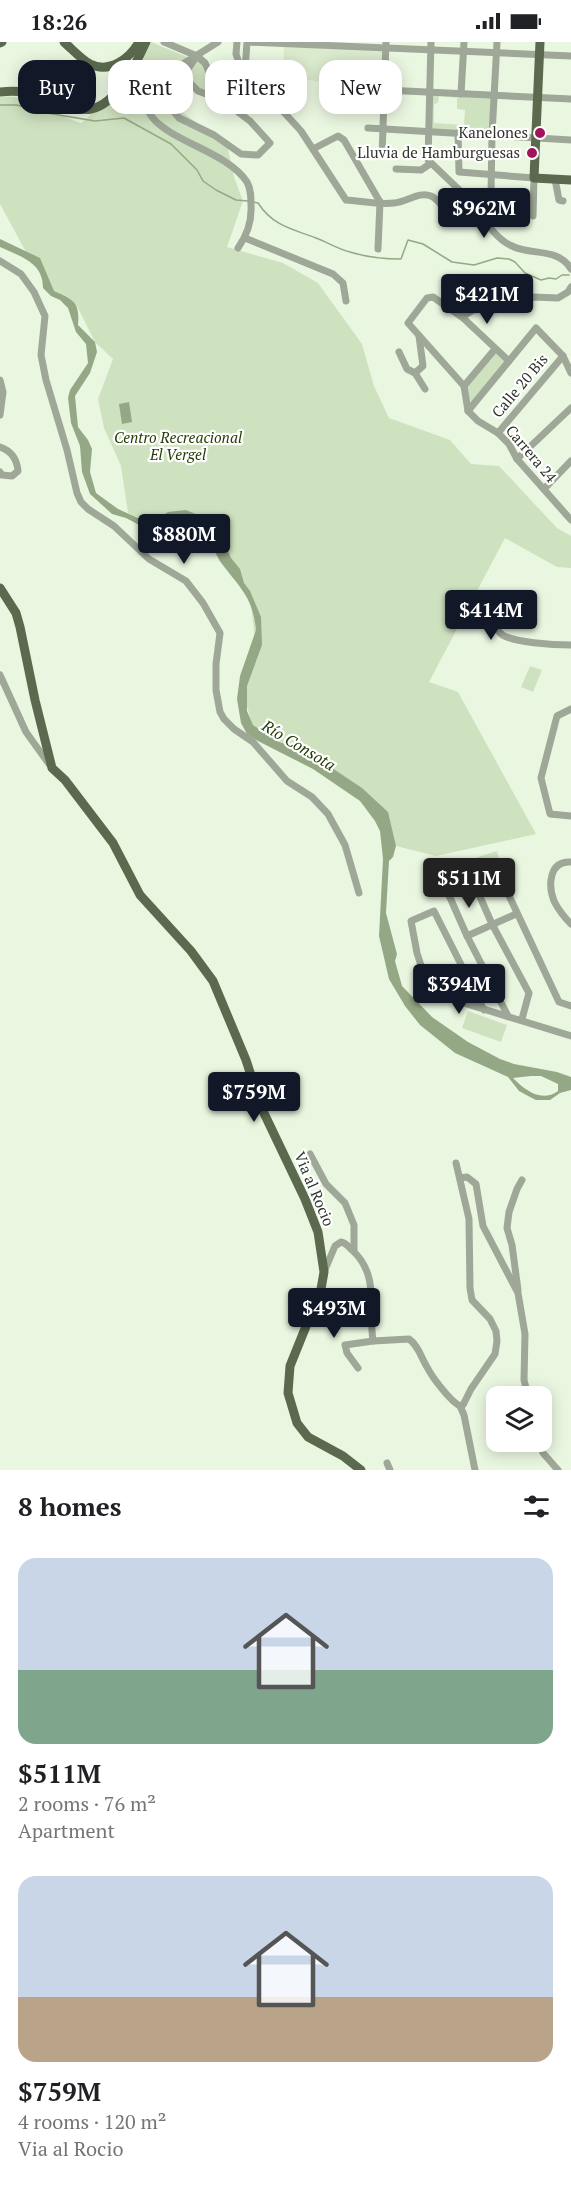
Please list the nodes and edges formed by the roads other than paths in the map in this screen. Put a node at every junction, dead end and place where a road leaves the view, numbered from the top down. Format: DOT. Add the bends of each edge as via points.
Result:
graph roads {
  1 [pos="64,42"];
  2 [pos="139,42"];
  3 [pos="146,42"];
  4 [pos="164,42"];
  5 [pos="218,42"];
  6 [pos="237,42"];
  7 [pos="464,42"];
  8 [pos="497,42"];
  9 [pos="540,42"];
  10 [pos="274,43"];
  11 [pos="309,44"];
  12 [pos="386,45"];
  13 [pos="431,46"];
  14 [pos="464,52"];
  15 [pos="497,53"];
  16 [pos="540,55"];
  17 [pos="197,56"];
  18 [pos="571,56"];
  19 [pos="238,60"];
  20 [pos="246,60"];
  21 [pos="386,60"];
  22 [pos="193,62"];
  23 [pos="205,63"];
  24 [pos="1,91"];
  25 [pos="402,91"];
  26 [pos="429,92"];
  27 [pos="461,94"];
  28 [pos="494,95"];
  29 [pos="537,97"];
  30 [pos="571,99"];
  31 [pos="176,114"];
  32 [pos="241,114"];
  33 [pos="285,114"];
  34 [pos="384,114"];
  35 [pos="368,129"];
  36 [pos="383,131"];
  37 [pos="427,132"];
  38 [pos="458,134"];
  39 [pos="492,135"];
  40 [pos="535,138"];
  41 [pos="571,140"];
  42 [pos="313,148"];
  43 [pos="382,156"];
  44 [pos="430,164"];
  45 [pos="396,169"];
  46 [pos="491,176"];
  47 [pos="534,178"];
  48 [pos="555,179"];
  49 [pos="571,180"];
  50 [pos="491,194"];
  51 [pos="563,201"];
  52 [pos="380,202"];
  53 [pos="474,204"];
  54 [pos="533,216"];
  55 [pos="245,238"];
  56 [pos="238,248"];
  57 [pos="378,249"];
  58 [pos="0,261"];
  59 [pos="571,269"];
  60 [pos="571,287"];
  61 [pos="346,301"];
  62 [pos="462,317"];
  63 [pos="419,336"];
  64 [pos="495,350"];
  65 [pos="399,352"];
  66 [pos="563,356"];
  67 [pos="509,362"];
  68 [pos="415,373"];
  69 [pos="571,373"];
  70 [pos="0,380"];
  71 [pos="464,386"];
  72 [pos="425,389"];
  73 [pos="571,408"];
  74 [pos="468,411"];
  75 [pos="0,415"];
  76 [pos="498,433"];
  77 [pos="0,447"];
  78 [pos="517,459"];
  79 [pos="571,461"];
  80 [pos="0,472"];
  81 [pos="544,489"];
  82 [pos="571,520"];
  83 [pos="0,588"];
  84 [pos="482,605"];
  85 [pos="571,645"];
  86 [pos="0,675"];
  87 [pos="2,689"];
  88 [pos="571,709"];
  89 [pos="52,768"];
  90 [pos="571,816"];
  91 [pos="571,862"];
  92 [pos="473,881"];
  93 [pos="359,893"];
  94 [pos="516,914"];
  95 [pos="492,924"];
  96 [pos="571,924"];
  97 [pos="467,936"];
  98 [pos="571,1006"];
  99 [pos="484,1010"];
  100 [pos="508,1016"];
  101 [pos="522,1019"];
  102 [pos="571,1036"];
  103 [pos="310,1154"];
  104 [pos="456,1163"];
  105 [pos="460,1178"];
  106 [pos="522,1180"];
  107 [pos="354,1251"];
  108 [pos="324,1272"];
  109 [pos="518,1293"];
  110 [pos="373,1341"];
  111 [pos="358,1368"];
  112 [pos="526,1386"];
  113 [pos="460,1406"];
  114 [pos="543,1452"];
  115 [pos="361,1470"];
  116 [pos="475,1470"];
  117 [pos="558,1470"];
  1 -- 2 [label="main road" via="87,62 111,66 129,57"];
  3 -- 24 [label="main road" via="134,69 110,99 91,109 71,107 31,92"];
  4 -- 17 [label="street"];
  5 -- 17 [label="street"];
  6 -- 19 [label="street"];
  7 -- 14 [label="street"];
  8 -- 15 [label="street"];
  9 -- 16 [label="main road"];
  10 -- 11 [label="street"];
  10 -- 20 [label="street" via="247,42"];
  11 -- 12 [label="street"];
  12 -- 13 [label="street"];
  12 -- 21 [label="street"];
  13 -- 14 [label="street"];
  13 -- 26 [label="street"];
  14 -- 15 [label="street"];
  14 -- 27 [label="street"];
  15 -- 16 [label="street"];
  15 -- 28 [label="street"];
  16 -- 18 [label="street"];
  16 -- 29 [label="main road"];
  17 -- 22 [label="street"];
  17 -- 23 [label="street"];
  17 -- 55 [label="street" via="155,83 148,95 149,112 165,128 215,155 248,184 252,213"];
  25 -- 26 [label="street"];
  26 -- 27 [label="street"];
  26 -- 37 [label="street"];
  27 -- 28 [label="street"];
  28 -- 29 [label="street"];
  28 -- 39 [label="street"];
  29 -- 30 [label="street"];
  29 -- 40 [label="main road"];
  31 -- 32 [label="street" via="242,154 258,155 270,143"];
  33 -- 42 [label="street"];
  34 -- 36 [label="street"];
  35 -- 36 [label="street"];
  36 -- 37 [label="street"];
  36 -- 43 [label="street"];
  37 -- 38 [label="street"];
  37 -- 44 [label="street"];
  38 -- 39 [label="street"];
  38 -- 46 [label="street" via="459,172"];
  39 -- 40 [label="street"];
  39 -- 46 [label="street"];
  40 -- 41 [label="street"];
  40 -- 47 [label="main road"];
  42 -- 52 [label="street" via="346,200"];
  42 -- 52 [label="street" via="338,136 344,140"];
  44 -- 45 [label="street" via="421,170"];
  44 -- 53 [label="street"];
  46 -- 47 [label="street"];
  46 -- 50 [label="street"];
  47 -- 48 [label="main road"];
  47 -- 54 [label="street"];
  48 -- 49 [label="main road"];
  48 -- 51 [label="street" via="559,200"];
  52 -- 53 [label="street" via="394,203 427,195 440,202 451,217 460,218"];
  52 -- 57 [label="street"];
  53 -- 59 [label="street" via="497,236 508,244 553,254"];
  55 -- 56 [label="street"];
  55 -- 61 [label="street" via="333,274 343,283"];
  58 -- 93 [label="street" via="21,274 45,316 42,355 46,381 81,502 149,559 186,581 203,603 220,633 216,690 220,712 234,729 253,742 287,782 312,797 328,814 345,845"];
  60 -- 62 [label="street" via="558,298 533,297 501,308 473,310"];
  62 -- 63 [label="street" via="433,297 427,298 408,323"];
  62 -- 64 [label="street"];
  63 -- 68 [label="street" via="423,366"];
  63 -- 71 [label="street"];
  64 -- 67 [label="street"];
  64 -- 71 [label="street"];
  65 -- 68 [label="street" via="407,369"];
  66 -- 67 [label="street" via="536,328"];
  66 -- 69 [label="street"];
  66 -- 76 [label="street, Calle 20 Bis"];
  67 -- 74 [label="street"];
  68 -- 72 [label="street"];
  70 -- 75 [label="street"];
  71 -- 74 [label="street"];
  73 -- 78 [label="street"];
  74 -- 76 [label="street, Carrera 24"];
  76 -- 78 [label="street, Carrera 24"];
  77 -- 80 [label="street" via="10,452 18,471 12,476"];
  78 -- 81 [label="street, Carrera 24"];
  79 -- 81 [label="street"];
  81 -- 82 [label="street, Carrera 24"];
  83 -- 89 [label="main road" via="16,613"];
  84 -- 85 [label="street" via="505,636 536,644"];
  86 -- 87 [label="street"];
  87 -- 89 [label="street"];
  88 -- 90 [label="street" via="557,716 541,778 550,814"];
  89 -- 108 [label="main road, Via al Rocio" via="114,843 140,895 213,981 262,1108 318,1232"];
  91 -- 96 [label="street" via="554,868 550,878 554,901"];
  92 -- 94 [label="street" via="497,870"];
  92 -- 95 [label="street"];
  92 -- 97 [label="street" via="448,893"];
  94 -- 95 [label="street"];
  94 -- 98 [label="street" via="559,1002"];
  95 -- 97 [label="street"];
  95 -- 101 [label="street" via="529,993"];
  97 -- 100 [label="street"];
  99 -- 99 [label="street" via="434,911 411,921 425,978 441,996"];
  99 -- 100 [label="street"];
  100 -- 101 [label="street"];
  101 -- 102 [label="street"];
  103 -- 107 [label="street" via="326,1184 345,1203 354,1225"];
  104 -- 105 [label="street"];
  105 -- 109 [label="street" via="467,1177 476,1184 483,1226"];
  105 -- 113 [label="street" via="469,1219 472,1300 490,1319 497,1341 495,1354"];
  106 -- 109 [label="street" via="513,1197 507,1228"];
  107 -- 108 [label="street" via="340,1242"];
  107 -- 110 [label="street" via="368,1271"];
  108 -- 115 [label="main road, Via al Rocio" via="290,1366 288,1393 297,1423 308,1437"];
  109 -- 112 [label="street" via="525,1334"];
  110 -- 111 [label="street" via="345,1345"];
  110 -- 113 [label="street" via="410,1339 432,1376"];
  113 -- 116 [label="street"];
  114 -- 117 [label="street"];
}
